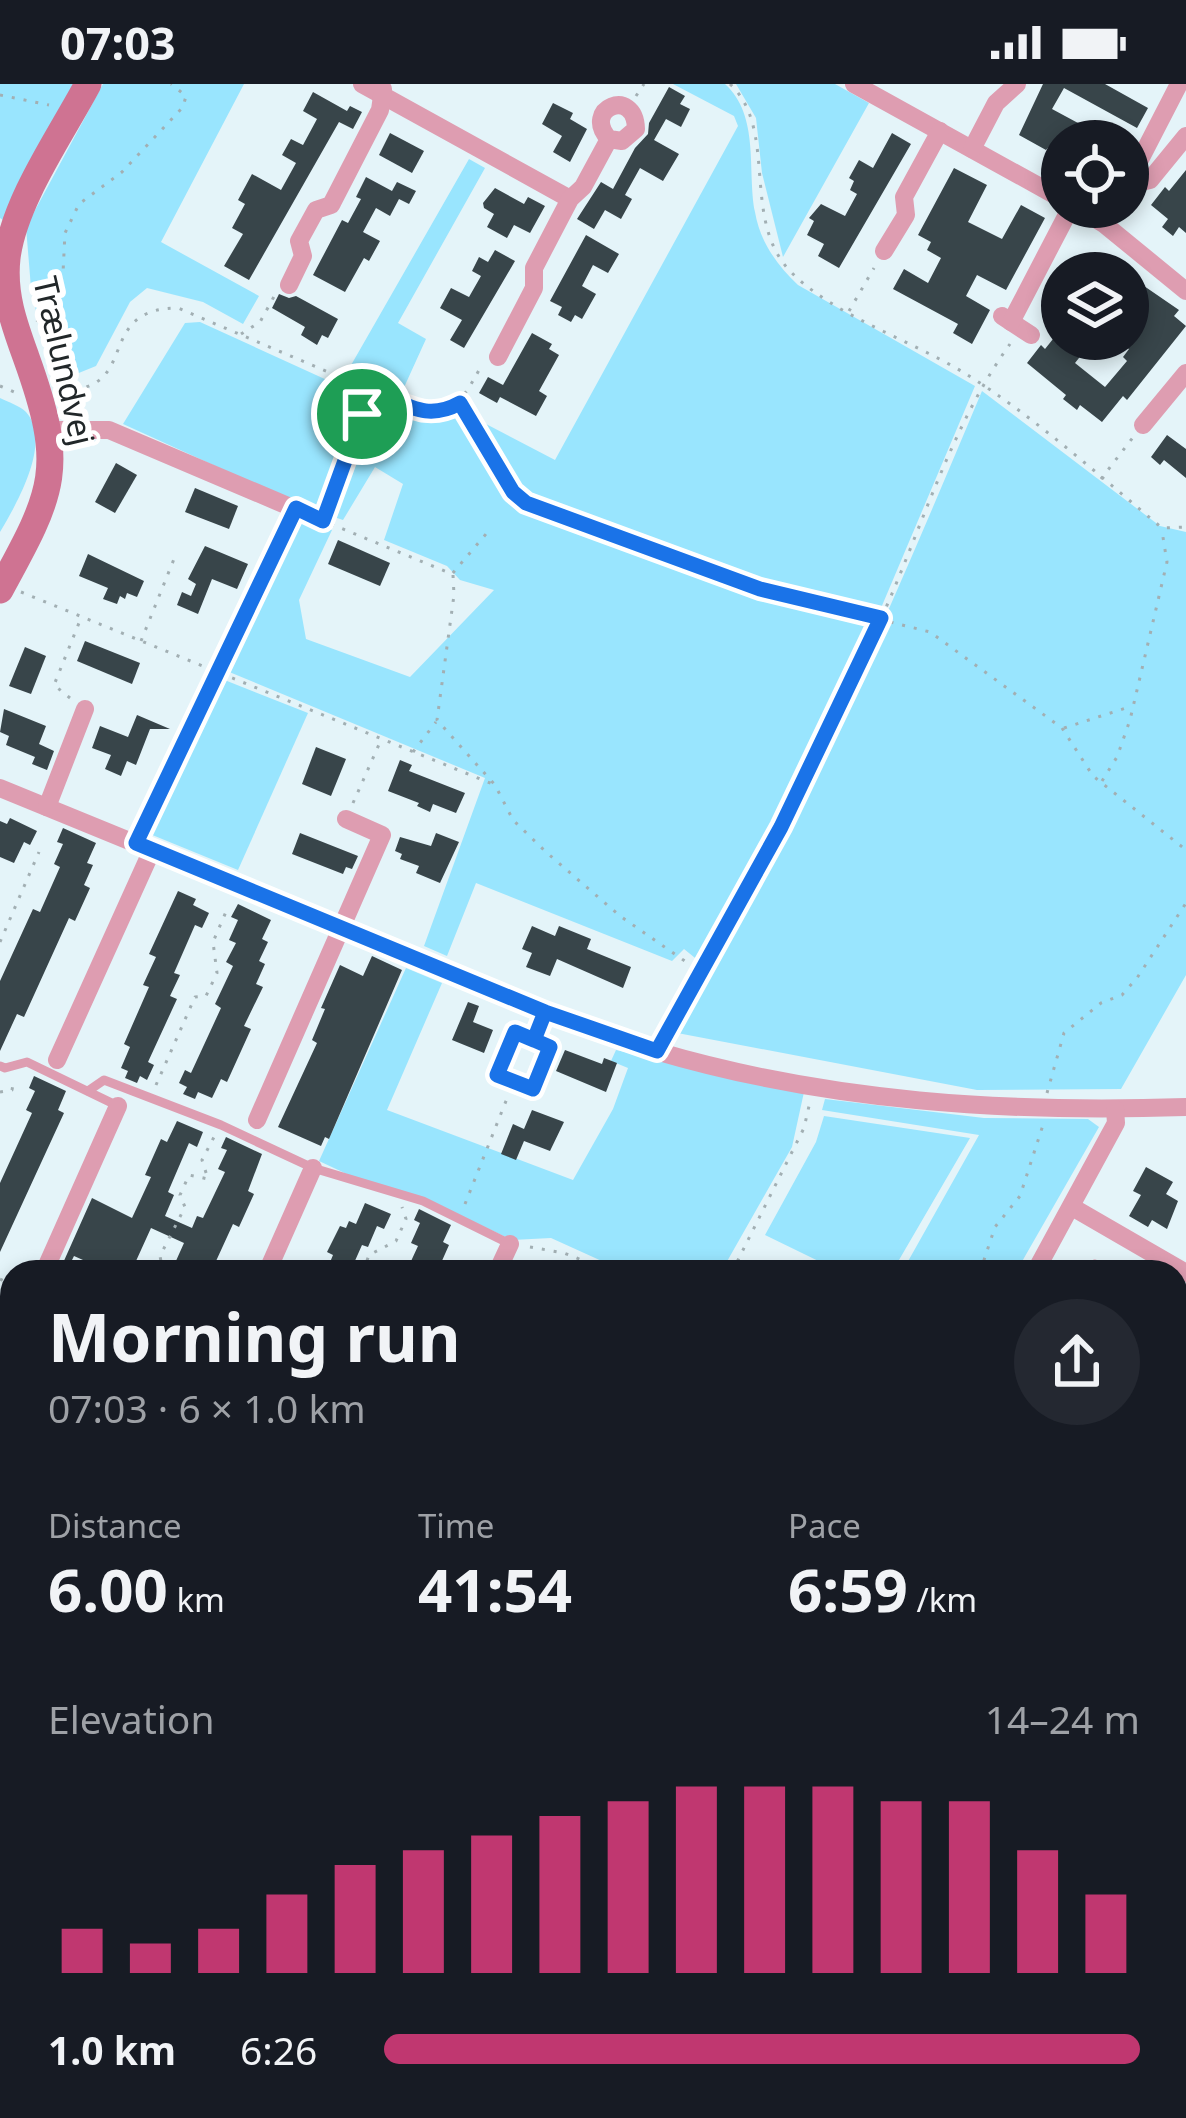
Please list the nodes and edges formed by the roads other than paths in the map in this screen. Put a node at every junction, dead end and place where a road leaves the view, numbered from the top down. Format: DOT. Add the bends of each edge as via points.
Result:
graph roads {
  1 [pos="88,84"];
  2 [pos="362,84"];
  3 [pos="854,84"];
  4 [pos="1017,84"];
  5 [pos="1179,84"];
  6 [pos="383,90"];
  7 [pos="940,131"];
  8 [pos="1186,136"];
  9 [pos="609,139"];
  10 [pos="1149,143"];
  11 [pos="972,149"];
  12 [pos="1149,180"];
  13 [pos="1041,187"];
  14 [pos="570,199"];
  15 [pos="1063,228"];
  16 [pos="1122,228"];
  17 [pos="6,231"];
  18 [pos="884,251"];
  19 [pos="289,285"];
  20 [pos="1186,291"];
  21 [pos="6,319"];
  22 [pos="1016,325"];
  23 [pos="498,357"];
  24 [pos="1186,373"];
  25 [pos="1143,425"];
  26 [pos="49,430"];
  27 [pos="296,508"];
  28 [pos="2,587"];
  29 [pos="85,709"];
  30 [pos="0,788"];
  31 [pos="47,807"];
  32 [pos="346,819"];
  33 [pos="144,846"];
  34 [pos="342,928"];
  35 [pos="545,1012"];
  36 [pos="534,1040"];
  37 [pos="57,1060"];
  38 [pos="0,1066"];
  39 [pos="88,1091"];
  40 [pos="118,1106"];
  41 [pos="1186,1107"];
  42 [pos="1115,1109"];
  43 [pos="257,1120"];
  44 [pos="313,1168"];
  45 [pos="1072,1207"];
  46 [pos="510,1244"];
  47 [pos="49,1260"];
  48 [pos="272,1260"];
  49 [pos="503,1260"];
  50 [pos="1042,1260"];
  51 [pos="1158,1260"];
  1 -- 17 [label="street, Trælundvej"];
  2 -- 6 [label="street"];
  3 -- 7 [label="street"];
  4 -- 11 [label="street"];
  5 -- 10 [label="street"];
  6 -- 14 [label="street"];
  6 -- 19 [label="street" via="331,205 316,210 299,241 303,256"];
  7 -- 11 [label="street"];
  7 -- 18 [label="street"];
  8 -- 12 [label="street"];
  9 -- 14 [label="street"];
  11 -- 13 [label="street"];
  14 -- 23 [label="street"];
  15 -- 22 [label="street"];
  16 -- 20 [label="street"];
  17 -- 21 [label="street, Trælundvej"];
  21 -- 26 [label="street, Trælundvej"];
  24 -- 25 [label="street"];
  26 -- 27 [label="street" via="109,430"];
  26 -- 28 [label="street, Trælundvej" via="43,509"];
  29 -- 31 [label="street"];
  30 -- 31 [label="street"];
  31 -- 33 [label="street"];
  32 -- 34 [label="street" via="382,835"];
  33 -- 34 [label="street"];
  33 -- 37 [label="street"];
  34 -- 35 [label="street"];
  34 -- 43 [label="street"];
  35 -- 36 [label="street"];
  35 -- 42 [label="street" via="657,1051 814,1085 914,1101"];
  36 -- 36 [label="street" via="550,1047 533,1089 497,1075 515,1032"];
  38 -- 39 [label="lane" via="27,1062"];
  39 -- 40 [label="lane"];
  39 -- 44 [label="lane" via="104,1080"];
  40 -- 47 [label="street"];
  41 -- 42 [label="street"];
  42 -- 45 [label="street" via="1116,1124"];
  44 -- 46 [label="lane" via="460,1217"];
  44 -- 48 [label="street"];
  45 -- 50 [label="street"];
  45 -- 51 [label="street"];
  46 -- 49 [label="street"];
}
